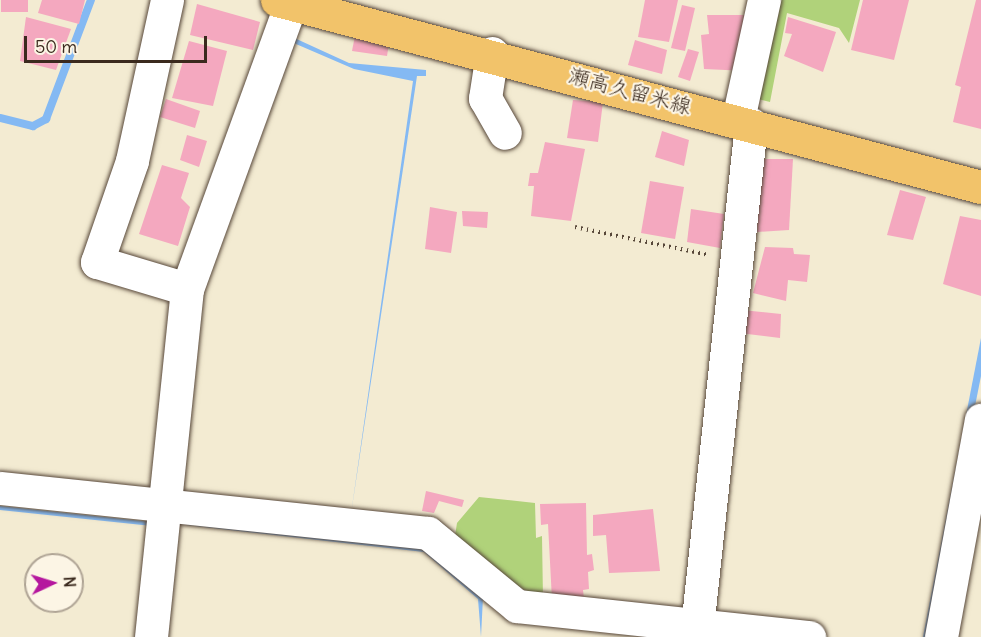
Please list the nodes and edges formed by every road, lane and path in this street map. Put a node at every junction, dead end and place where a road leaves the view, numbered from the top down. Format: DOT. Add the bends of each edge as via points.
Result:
graph roads {
  1 [pos="167,0"];
  2 [pos="764,0"];
  3 [pos="281,1"];
  4 [pos="492,53"];
  5 [pos="744,121"];
  6 [pos="505,133"];
  7 [pos="981,187"];
  8 [pos="575,227"];
  9 [pos="738,261"];
  10 [pos="187,289"];
  11 [pos="981,420"];
  12 [pos="0,488"];
  13 [pos="165,503"];
  14 [pos="697,632"];
  15 [pos="151,637"];
  16 [pos="809,637"];
  17 [pos="941,637"];
  1 -- 10 [label="street" via="132,161 97,262"];
  2 -- 5 [label="street"];
  3 -- 4 [label="main road, 瀬高久留米線"];
  3 -- 10 [label="street"];
  4 -- 5 [label="main road, 瀬高久留米線"];
  4 -- 6 [label="street" via="485,98"];
  5 -- 7 [label="main road, 瀬高久留米線"];
  5 -- 9 [label="street"];
  8 -- 9 [label="path"];
  9 -- 14 [label="street"];
  10 -- 13 [label="street"];
  11 -- 17 [label="street"];
  12 -- 13 [label="street"];
  13 -- 14 [label="street" via="428,533 517,606"];
  13 -- 15 [label="street"];
  14 -- 16 [label="street"];
}
